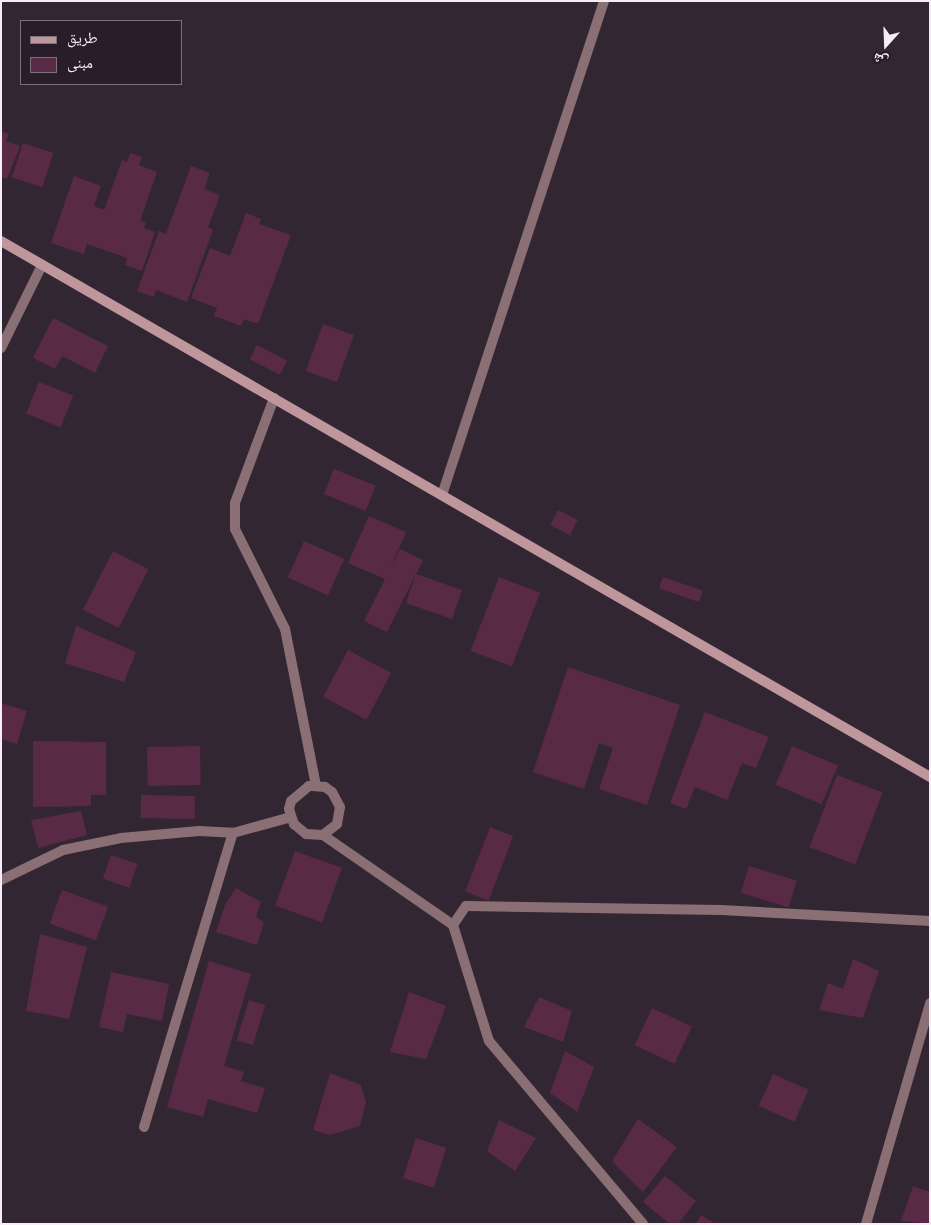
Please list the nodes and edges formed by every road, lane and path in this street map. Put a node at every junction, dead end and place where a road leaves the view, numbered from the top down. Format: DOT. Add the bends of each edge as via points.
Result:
graph roads {
  1 [pos="604,1"];
  2 [pos="1,241"];
  3 [pos="42,265"];
  4 [pos="1,348"];
  5 [pos="274,398"];
  6 [pos="442,495"];
  7 [pos="930,777"];
  8 [pos="316,785"];
  9 [pos="291,818"];
  10 [pos="233,834"];
  11 [pos="323,834"];
  12 [pos="1,880"];
  13 [pos="930,920"];
  14 [pos="453,925"];
  15 [pos="930,1003"];
  16 [pos="144,1127"];
  17 [pos="643,1224"];
  18 [pos="866,1224"];
  1 -- 6 [label="street"];
  2 -- 3 [label="main road"];
  3 -- 4 [label="street"];
  3 -- 5 [label="main road"];
  5 -- 6 [label="main road"];
  5 -- 8 [label="street" via="235,503 235,529 285,629"];
  6 -- 7 [label="main road"];
  8 -- 9 [label="street" via="295,794"];
  8 -- 11 [label="street" via="332,792 340,807 337,824"];
  9 -- 10 [label="street"];
  9 -- 11 [label="street" via="306,834"];
  10 -- 12 [label="street" via="199,831 120,838 63,850"];
  10 -- 16 [label="street"];
  11 -- 14 [label="street"];
  13 -- 14 [label="street" via="720,910 466,906"];
  14 -- 17 [label="street" via="489,1041"];
  15 -- 18 [label="street"];
}
